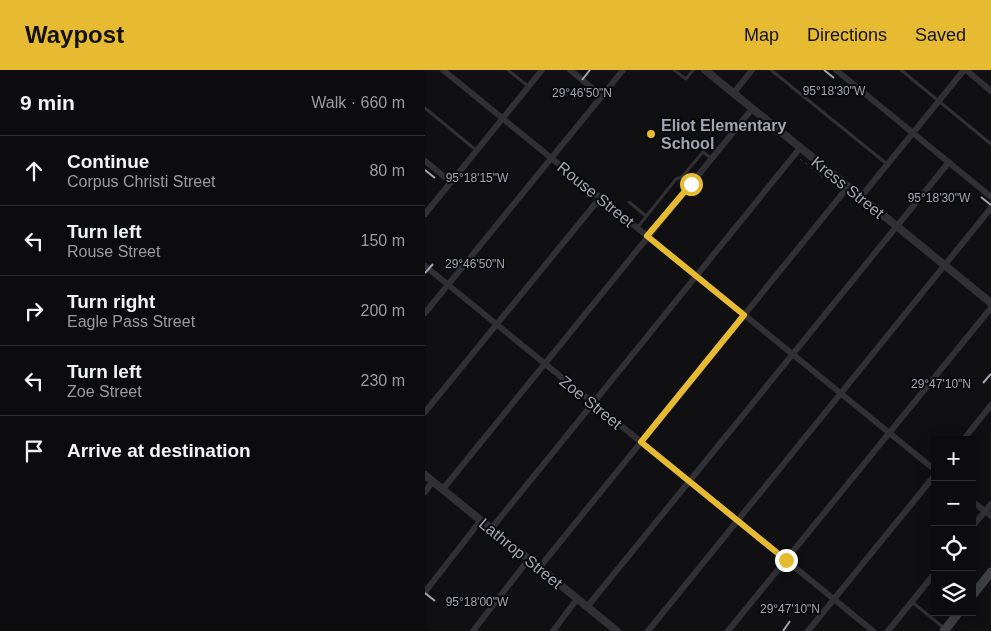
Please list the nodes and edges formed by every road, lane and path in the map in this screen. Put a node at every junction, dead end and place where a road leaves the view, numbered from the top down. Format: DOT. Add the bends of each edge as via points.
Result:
graph roads {
  1 [pos="443,70"];
  2 [pos="508,70"];
  3 [pos="542,70"];
  4 [pos="570,70"];
  5 [pos="623,70"];
  6 [pos="675,70"];
  7 [pos="693,70"];
  8 [pos="705,70"];
  9 [pos="752,70"];
  10 [pos="771,70"];
  11 [pos="836,70"];
  12 [pos="901,70"];
  13 [pos="965,70"];
  14 [pos="529,86"];
  15 [pos="991,91"];
  16 [pos="733,94"];
  17 [pos="602,96"];
  18 [pos="939,101"];
  19 [pos="425,108"];
  20 [pos="752,109"];
  21 [pos="503,119"];
  22 [pos="913,133"];
  23 [pos="991,144"];
  24 [pos="800,148"];
  25 [pos="477,151"];
  26 [pos="798,157"];
  27 [pos="551,158"];
  28 [pos="711,158"];
  29 [pos="425,161"];
  30 [pos="949,162"];
  31 [pos="887,164"];
  32 [pos="682,177"];
  33 [pos="451,182"];
  34 [pos="691,184"];
  35 [pos="844,189"];
  36 [pos="991,197"];
  37 [pos="600,198"];
  38 [pos="860,198"];
  39 [pos="629,202"];
  40 [pos="991,208"];
  41 [pos="425,213"];
  42 [pos="647,216"];
  43 [pos="896,227"];
  44 [pos="637,228"];
  45 [pos="647,236"];
  46 [pos="425,266"];
  47 [pos="944,266"];
  48 [pos="696,276"];
  49 [pos="448,285"];
  50 [pos="991,303"];
  51 [pos="991,308"];
  52 [pos="425,313"];
  53 [pos="744,315"];
  54 [pos="496,324"];
  55 [pos="793,355"];
  56 [pos="544,364"];
  57 [pos="841,394"];
  58 [pos="593,403"];
  59 [pos="991,405"];
  60 [pos="425,412"];
  61 [pos="889,433"];
  62 [pos="966,436"];
  63 [pos="641,442"];
  64 [pos="931,467"];
  65 [pos="425,475"];
  66 [pos="931,480"];
  67 [pos="433,481"];
  68 [pos="689,481"];
  69 [pos="443,489"];
  70 [pos="425,492"];
  71 [pos="976,504"];
  72 [pos="991,504"];
  73 [pos="985,511"];
  74 [pos="991,516"];
  75 [pos="481,520"];
  76 [pos="737,521"];
  77 [pos="976,521"];
  78 [pos="491,529"];
  79 [pos="529,560"];
  80 [pos="786,560"];
  81 [pos="539,568"];
  82 [pos="991,572"];
  83 [pos="931,578"];
  84 [pos="976,591"];
  85 [pos="425,592"];
  86 [pos="577,599"];
  87 [pos="834,599"];
  88 [pos="912,601"];
  89 [pos="587,607"];
  90 [pos="956,616"];
  91 [pos="945,630"];
  92 [pos="473,631"];
  93 [pos="553,631"];
  94 [pos="617,631"];
  95 [pos="648,631"];
  96 [pos="728,631"];
  97 [pos="808,631"];
  98 [pos="873,631"];
  99 [pos="887,631"];
  1 -- 21 [label="street, Rouse Street"];
  2 -- 14 [label="lane"];
  3 -- 14 [label="street"];
  4 -- 17 [label="street"];
  5 -- 17 [label="street"];
  6 -- 7 [label="lane" via="686,79"];
  8 -- 16 [label="street, Kress Street"];
  9 -- 16 [label="street"];
  10 -- 31 [label="lane"];
  11 -- 22 [label="street"];
  12 -- 18 [label="lane"];
  13 -- 15 [label="street"];
  13 -- 18 [label="street"];
  14 -- 21 [label="street"];
  16 -- 20 [label="street, Kress Street"];
  17 -- 27 [label="street"];
  18 -- 22 [label="street"];
  18 -- 23 [label="lane"];
  19 -- 25 [label="lane"];
  20 -- 24 [label="street, Kress Street"];
  20 -- 28 [label="street"];
  21 -- 25 [label="street"];
  21 -- 27 [label="street, Rouse Street"];
  22 -- 30 [label="street"];
  22 -- 31 [label="street"];
  24 -- 35 [label="street, Kress Street"];
  24 -- 48 [label="street"];
  25 -- 33 [label="street"];
  26 -- 35 [label="path"];
  27 -- 37 [label="street, Rouse Street"];
  27 -- 49 [label="street"];
  28 -- 32 [label="lane" via="703,152"];
  28 -- 34 [label="street"];
  29 -- 33 [label="street"];
  30 -- 36 [label="street"];
  30 -- 43 [label="street"];
  31 -- 38 [label="street"];
  32 -- 34 [label="lane"];
  32 -- 42 [label="lane" via="676,179"];
  33 -- 41 [label="street"];
  34 -- 45 [label="street"];
  35 -- 38 [label="street, Kress Street"];
  35 -- 53 [label="street"];
  37 -- 44 [label="street, Rouse Street"];
  37 -- 54 [label="street"];
  38 -- 43 [label="street, Kress Street"];
  39 -- 42 [label="lane"];
  40 -- 47 [label="street"];
  42 -- 44 [label="lane"];
  43 -- 47 [label="street, Kress Street"];
  43 -- 55 [label="street"];
  44 -- 45 [label="street, Rouse Street"];
  45 -- 48 [label="street, Rouse Street"];
  45 -- 56 [label="street"];
  46 -- 49 [label="street, Zoe Street"];
  47 -- 50 [label="street, Kress Street"];
  47 -- 57 [label="street"];
  48 -- 53 [label="street, Rouse Street"];
  48 -- 58 [label="street"];
  49 -- 52 [label="street"];
  49 -- 54 [label="street, Zoe Street"];
  51 -- 61 [label="street"];
  53 -- 55 [label="street, Rouse Street"];
  53 -- 63 [label="street"];
  54 -- 56 [label="street, Zoe Street"];
  54 -- 60 [label="street"];
  55 -- 57 [label="street, Rouse Street"];
  55 -- 68 [label="street"];
  56 -- 58 [label="street, Zoe Street"];
  56 -- 69 [label="street"];
  57 -- 61 [label="street, Rouse Street"];
  57 -- 76 [label="street"];
  58 -- 63 [label="street, Zoe Street"];
  58 -- 78 [label="street"];
  59 -- 62 [label="street"];
  61 -- 64 [label="street, Rouse Street"];
  61 -- 80 [label="street"];
  63 -- 68 [label="street, Zoe Street"];
  63 -- 81 [label="street"];
  65 -- 67 [label="street, Lathrop Street"];
  66 -- 87 [label="street"];
  67 -- 69 [label="street, Lathrop Street"];
  67 -- 70 [label="street"];
  68 -- 76 [label="street, Zoe Street"];
  68 -- 89 [label="street"];
  69 -- 75 [label="street, Lathrop Street"];
  71 -- 73 [label="street"];
  72 -- 73 [label="street"];
  73 -- 74 [label="street"];
  73 -- 77 [label="street"];
  75 -- 78 [label="street, Lathrop Street"];
  75 -- 85 [label="street"];
  76 -- 80 [label="street, Zoe Street"];
  76 -- 95 [label="street"];
  78 -- 79 [label="street, Lathrop Street"];
  79 -- 81 [label="street, Lathrop Street"];
  79 -- 92 [label="street"];
  80 -- 87 [label="street, Zoe Street"];
  80 -- 96 [label="street"];
  81 -- 86 [label="street, Lathrop Street"];
  82 -- 84 [label="main road"];
  83 -- 88 [label="street"];
  86 -- 89 [label="street, Lathrop Street"];
  86 -- 93 [label="street"];
  87 -- 97 [label="street"];
  87 -- 98 [label="street, Zoe Street"];
  88 -- 91 [label="lane"];
  88 -- 99 [label="street"];
  89 -- 94 [label="street, Lathrop Street"];
  90 -- 91 [label="main road"];
}
